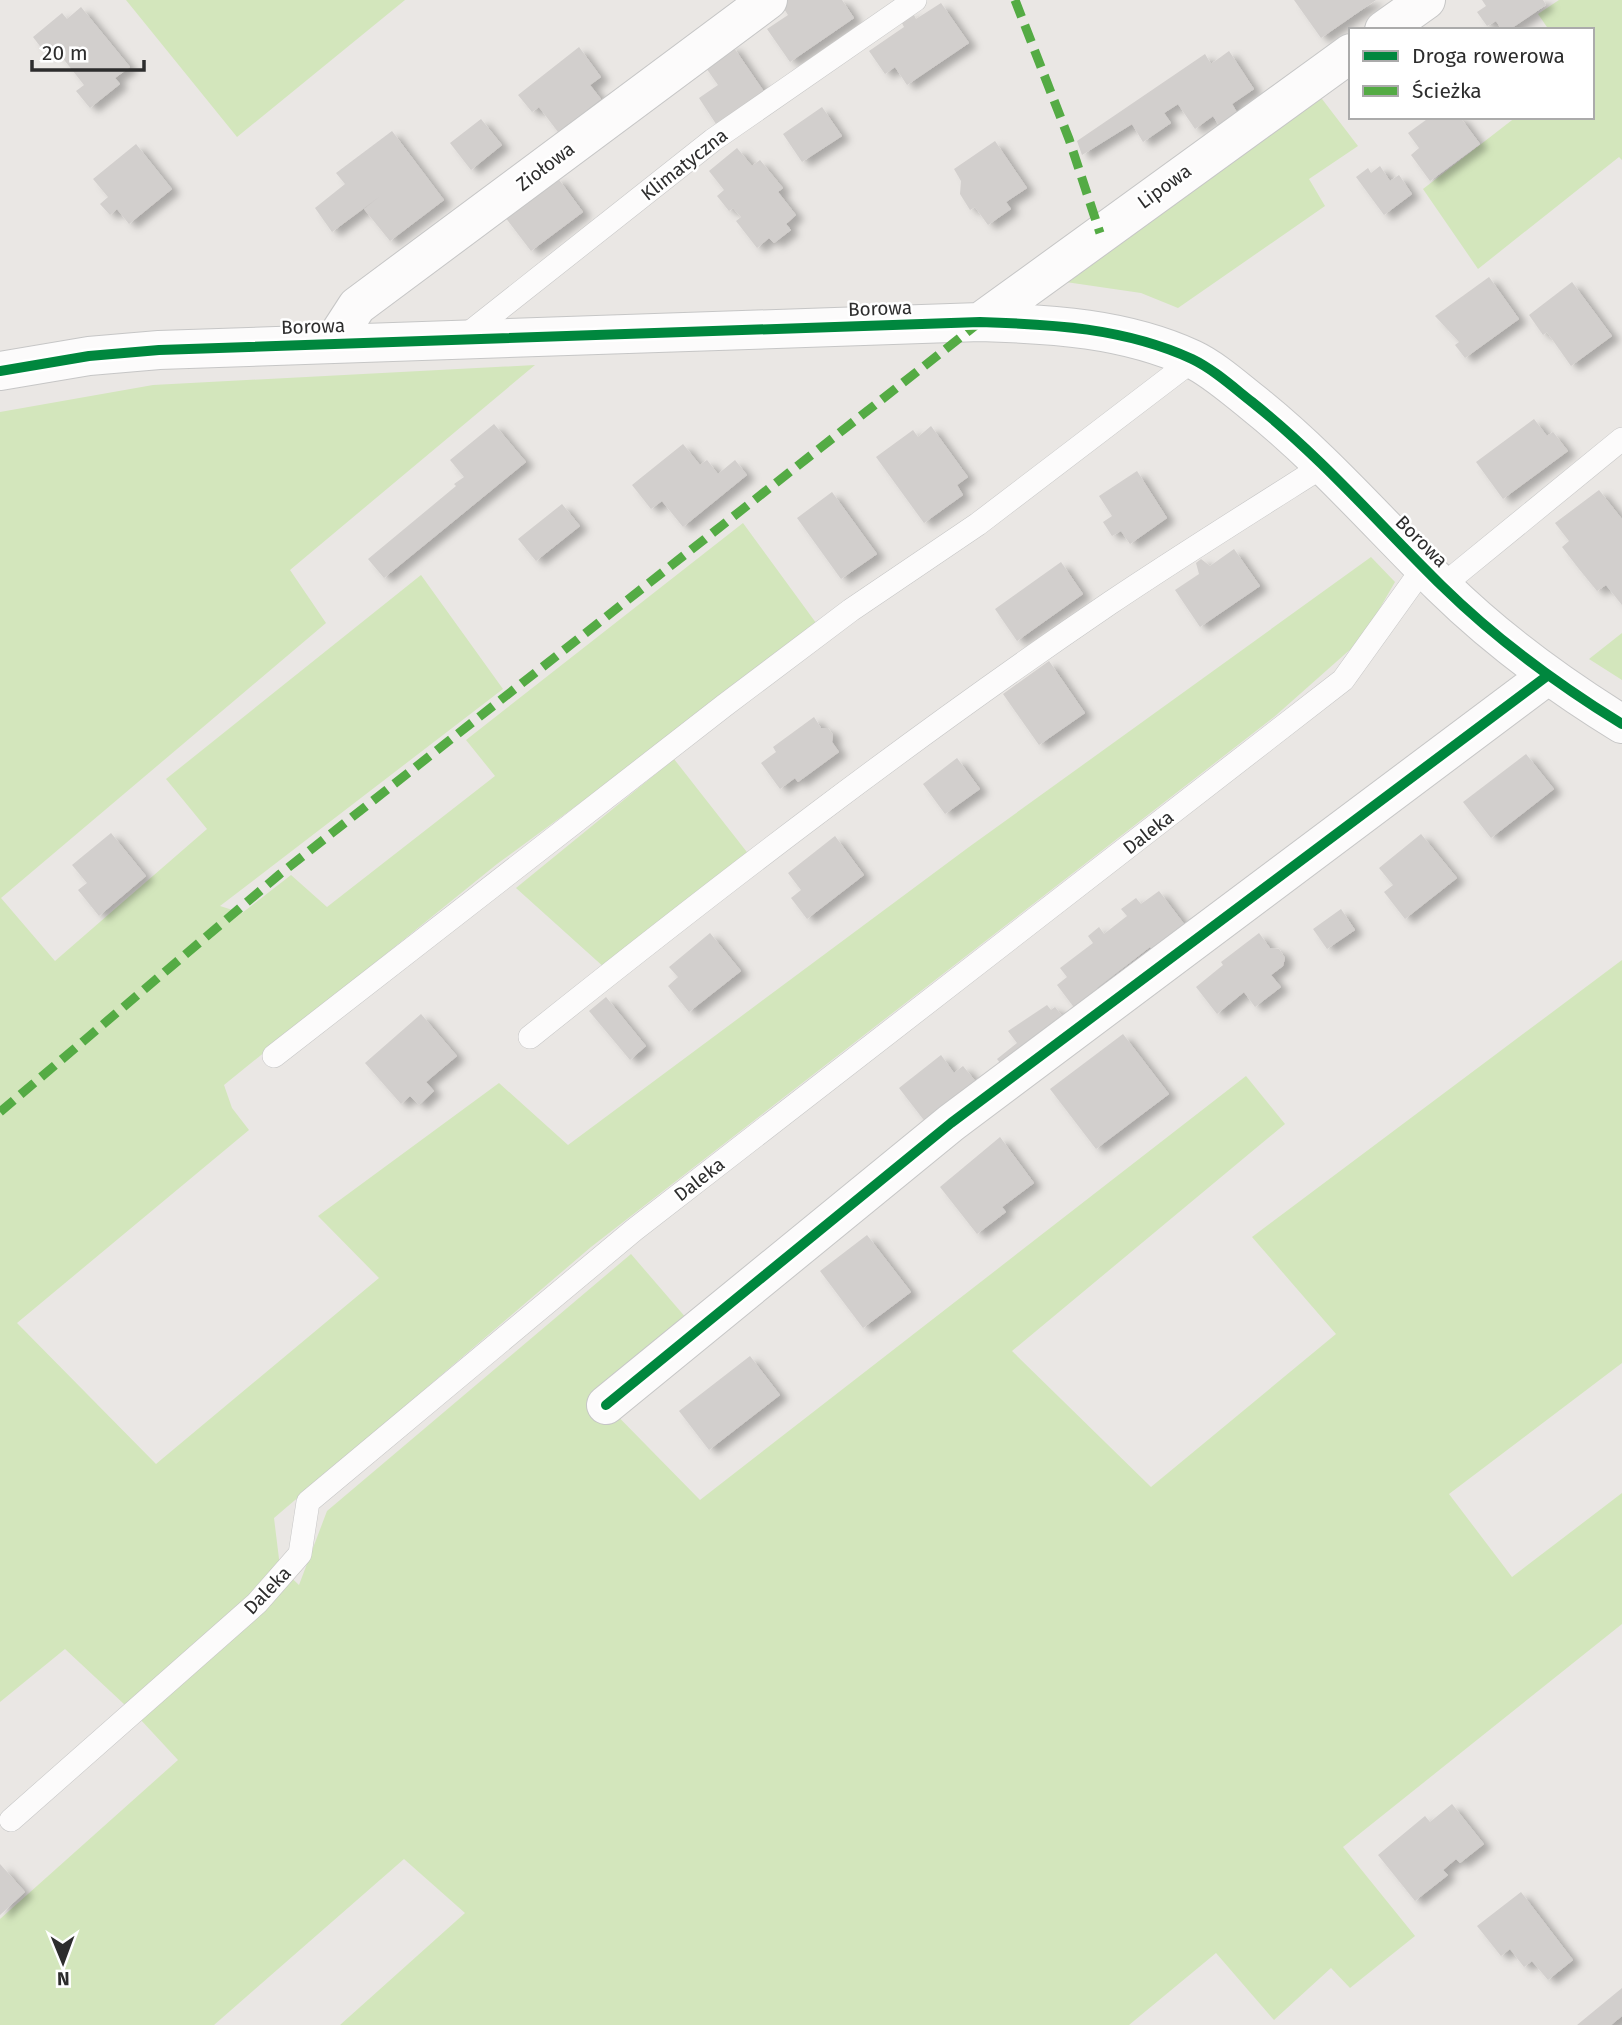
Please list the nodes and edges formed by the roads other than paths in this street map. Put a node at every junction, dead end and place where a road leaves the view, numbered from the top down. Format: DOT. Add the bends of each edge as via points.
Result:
graph roads {
  1 [pos="768,0"];
  2 [pos="915,0"];
  3 [pos="1426,0"];
  4 [pos="1387,28"];
  5 [pos="1349,54"];
  6 [pos="979,322"];
  7 [pos="461,340"];
  8 [pos="333,343"];
  9 [pos="1193,360"];
  10 [pos="0,371"];
  11 [pos="1622,439"];
  12 [pos="1324,466"];
  13 [pos="1433,576"];
  14 [pos="1547,676"];
  15 [pos="1622,724"];
  16 [pos="530,1037"];
  17 [pos="274,1056"];
  18 [pos="606,1405"];
  19 [pos="11,1820"];
  1 -- 8 [label="street, Ziołowa" via="357,306"];
  2 -- 7 [label="lane, Klimatyczna" via="713,140"];
  3 -- 4 [label="street"];
  5 -- 6 [label="street, Lipowa"];
  6 -- 7 [label="street, Borowa"];
  6 -- 9 [label="street, Borowa" via="1050,324 1106,332"];
  7 -- 8 [label="street, Borowa"];
  8 -- 10 [label="street, Borowa" via="139,351"];
  9 -- 12 [label="street, Borowa" via="1259,407"];
  9 -- 17 [label="lane" via="978,524 767,673"];
  11 -- 13 [label="lane, Daleka"];
  12 -- 13 [label="street, Borowa"];
  12 -- 16 [label="lane" via="1111,603 948,718 792,832"];
  13 -- 14 [label="street, Borowa"];
  13 -- 19 [label="lane, Daleka" via="1343,680 634,1230 308,1502 300,1554 257,1603"];
  14 -- 15 [label="street, Borowa"];
  14 -- 18 [label="street" via="951,1123"];
}
